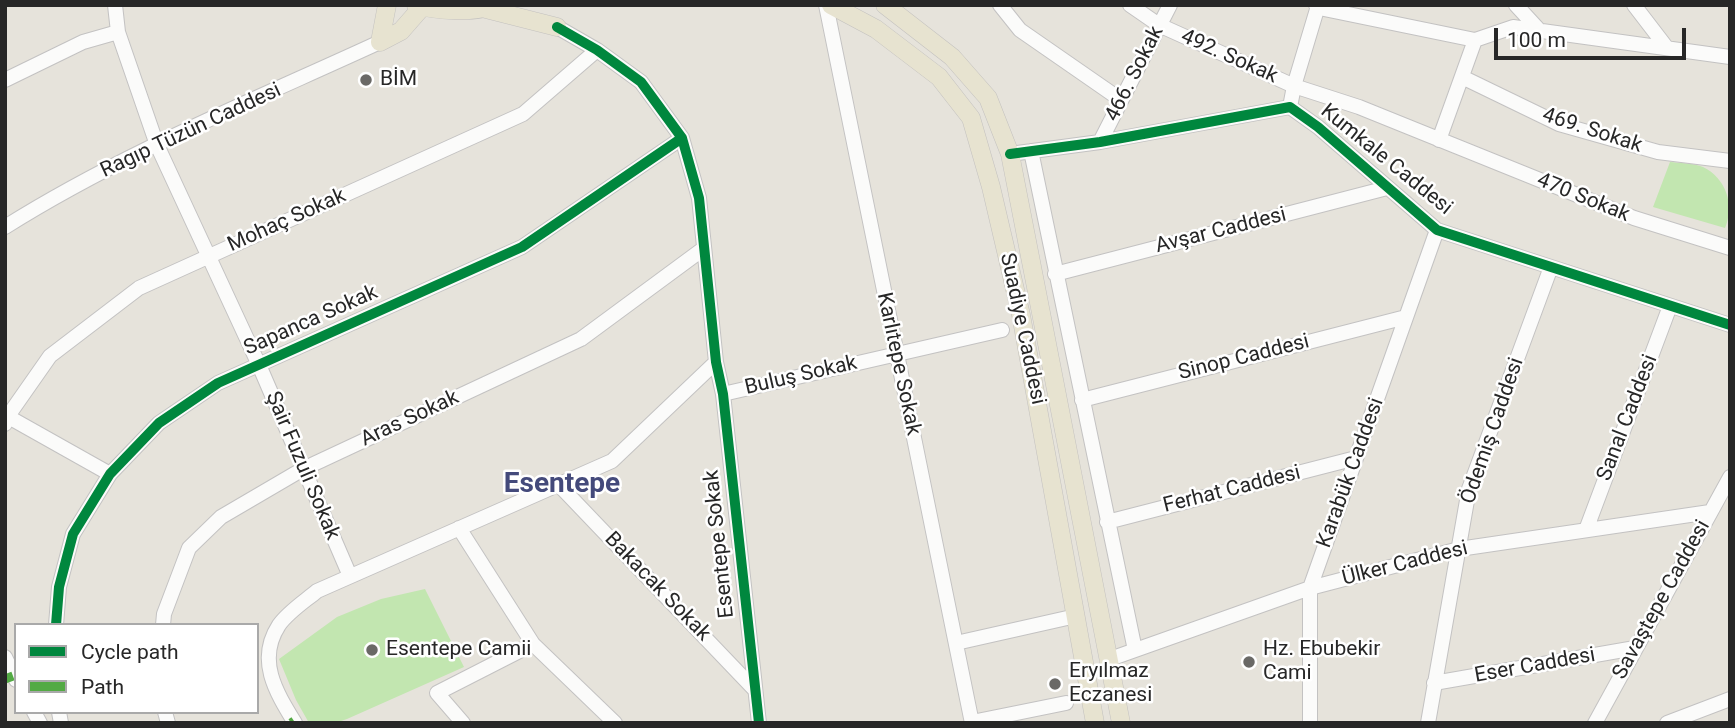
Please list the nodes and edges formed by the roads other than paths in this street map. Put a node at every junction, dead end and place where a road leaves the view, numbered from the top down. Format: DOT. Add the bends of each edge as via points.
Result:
graph roads {
  1 [pos="115,5"];
  2 [pos="387,5"];
  3 [pos="527,5"];
  4 [pos="828,5"];
  5 [pos="884,5"];
  6 [pos="1000,5"];
  7 [pos="1129,5"];
  8 [pos="1170,5"];
  9 [pos="1516,5"];
  10 [pos="1634,5"];
  11 [pos="419,6"];
  12 [pos="1317,6"];
  13 [pos="488,7"];
  14 [pos="1159,25"];
  15 [pos="557,27"];
  16 [pos="1539,30"];
  17 [pos="118,32"];
  18 [pos="1475,40"];
  19 [pos="380,42"];
  20 [pos="1667,48"];
  21 [pos="597,50"];
  22 [pos="1730,57"];
  23 [pos="1462,77"];
  24 [pos="5,80"];
  25 [pos="1294,86"];
  26 [pos="1121,100"];
  27 [pos="1290,107"];
  28 [pos="682,138"];
  29 [pos="1440,140"];
  30 [pos="1100,142"];
  31 [pos="157,145"];
  32 [pos="1031,151"];
  33 [pos="1010,154"];
  34 [pos="1730,161"];
  35 [pos="1387,188"];
  36 [pos="5,226"];
  37 [pos="1437,230"];
  38 [pos="1730,248"];
  39 [pos="703,249"];
  40 [pos="209,257"];
  41 [pos="1551,267"];
  42 [pos="1055,274"];
  43 [pos="1670,306"];
  44 [pos="1406,317"];
  45 [pos="1730,326"];
  46 [pos="1002,330"];
  47 [pos="896,354"];
  48 [pos="716,362"];
  49 [pos="259,365"];
  50 [pos="723,394"];
  51 [pos="1082,400"];
  52 [pos="6,418"];
  53 [pos="1356,458"];
  54 [pos="303,469"];
  55 [pos="110,474"];
  56 [pos="1730,477"];
  57 [pos="559,485"];
  58 [pos="1710,512"];
  59 [pos="1107,522"];
  60 [pos="459,528"];
  61 [pos="1586,530"];
  62 [pos="1458,549"];
  63 [pos="351,576"];
  64 [pos="1310,588"];
  65 [pos="1076,616"];
  66 [pos="56,623"];
  67 [pos="163,623"];
  68 [pos="956,643"];
  69 [pos="533,644"];
  70 [pos="1635,648"];
  71 [pos="1135,650"];
  72 [pos="5,657"];
  73 [pos="1110,659"];
  74 [pos="11,679"];
  75 [pos="1434,683"];
  76 [pos="755,690"];
  77 [pos="1730,699"];
  78 [pos="1066,703"];
  79 [pos="293,722"];
  80 [pos="972,722"];
  81 [pos="463,723"];
  82 [pos="615,723"];
  83 [pos="759,723"];
  84 [pos="1095,723"];
  85 [pos="1121,723"];
  86 [pos="1310,723"];
  87 [pos="1428,723"];
  88 [pos="1595,723"];
  89 [pos="1667,723"];
  1 -- 17 [label="street, Şair Fuzuli Sokak"];
  2 -- 19 [label="main road"];
  3 -- 15 [label="main road"];
  4 -- 47 [label="street, Karlıtepe Sokak"];
  4 -- 65 [label="main road, Suadiye Caddesi" via="876,29 939,77 971,118 1021,315"];
  5 -- 33 [label="main road, Suadiye Caddesi" via="952,57 988,98"];
  6 -- 26 [label="street" via="1020,30"];
  7 -- 14 [label="street, 492. Sokak"];
  8 -- 14 [label="street, 466. Sokak"];
  9 -- 16 [label="street"];
  10 -- 20 [label="street"];
  11 -- 13 [label="main road" via="452,10"];
  11 -- 19 [label="main road, Ragıp Tüzün Caddesi" via="401,31"];
  12 -- 18 [label="street"];
  12 -- 25 [label="street"];
  13 -- 15 [label="main road"];
  14 -- 25 [label="street, 492. Sokak"];
  14 -- 26 [label="street, 466. Sokak"];
  15 -- 21 [label="street"];
  16 -- 18 [label="street" via="1513,27"];
  16 -- 20 [label="street"];
  17 -- 24 [label="street" via="83,42"];
  17 -- 31 [label="street, Şair Fuzuli Sokak"];
  18 -- 23 [label="street"];
  19 -- 31 [label="street, Ragıp Tüzün Caddesi"];
  20 -- 22 [label="street"];
  21 -- 28 [label="street" via="641,82"];
  21 -- 40 [label="street, Mohaç Sokak" via="523,114"];
  23 -- 29 [label="street"];
  23 -- 34 [label="street, 469. Sokak" via="1559,124 1658,152"];
  25 -- 27 [label="street"];
  25 -- 29 [label="street, 492. Sokak"];
  26 -- 30 [label="street, 466. Sokak"];
  27 -- 30 [label="street, Kumkale Caddesi"];
  27 -- 35 [label="street, Kumkale Caddesi"];
  28 -- 39 [label="street" via="699,198"];
  28 -- 49 [label="street, Sapanca Sokak" via="522,247"];
  29 -- 38 [label="street, 470 Sokak" via="1634,218"];
  30 -- 32 [label="street, Kumkale Caddesi"];
  31 -- 36 [label="street, Ragıp Tüzün Caddesi"];
  31 -- 40 [label="street, Şair Fuzuli Sokak"];
  32 -- 33 [label="street, Kumkale Caddesi"];
  32 -- 42 [label="street"];
  33 -- 73 [label="main road, Suadiye Caddesi"];
  35 -- 37 [label="street, Kumkale Caddesi"];
  35 -- 42 [label="street, Avşar Caddesi"];
  37 -- 41 [label="street, Kumkale Caddesi"];
  37 -- 44 [label="street, Karabük Caddesi"];
  39 -- 48 [label="street"];
  39 -- 54 [label="street, Aras Sokak" via="581,339"];
  40 -- 49 [label="street, Şair Fuzuli Sokak"];
  40 -- 52 [label="street, Mohaç Sokak" via="139,288 50,356"];
  41 -- 43 [label="street, Kumkale Caddesi"];
  41 -- 62 [label="street, Ödemiş Caddesi" via="1469,489"];
  42 -- 51 [label="street"];
  43 -- 45 [label="street, Kumkale Caddesi"];
  43 -- 61 [label="street, Sanal Caddesi"];
  44 -- 51 [label="street, Sinop Caddesi"];
  44 -- 53 [label="street, Karabük Caddesi"];
  46 -- 47 [label="street, Buluş Sokak"];
  47 -- 50 [label="street, Buluş Sokak"];
  47 -- 68 [label="street, Karlıtepe Sokak"];
  48 -- 50 [label="street, Esentepe Sokak"];
  48 -- 57 [label="street" via="612,461"];
  49 -- 54 [label="street, Şair Fuzuli Sokak"];
  49 -- 55 [label="street, Sapanca Sokak" via="218,383 159,423"];
  50 -- 76 [label="street, Esentepe Sokak"];
  51 -- 59 [label="street"];
  52 -- 55 [label="street"];
  53 -- 59 [label="street, Ferhat Caddesi"];
  53 -- 64 [label="street, Karabük Caddesi"];
  54 -- 63 [label="street, Şair Fuzuli Sokak"];
  54 -- 67 [label="street, Aras Sokak" via="221,517 189,548"];
  55 -- 66 [label="street, Sapanca Sokak" via="73,534 59,587"];
  56 -- 58 [label="street, Savaştepe Caddesi"];
  57 -- 60 [label="street"];
  57 -- 76 [label="street, Bakacak Sokak"];
  58 -- 61 [label="street, Ülker Caddesi"];
  58 -- 70 [label="street, Savaştepe Caddesi"];
  59 -- 71 [label="street"];
  60 -- 63 [label="street"];
  60 -- 69 [label="street"];
  61 -- 62 [label="street, Ülker Caddesi"];
  62 -- 64 [label="street, Ülker Caddesi"];
  62 -- 75 [label="street, Ödemiş Caddesi"];
  63 -- 79 [label="street" via="317,591 280,624 267,654 275,689"];
  64 -- 71 [label="street, Ülker Caddesi"];
  64 -- 86 [label="street, Karabük Caddesi"];
  65 -- 68 [label="street"];
  65 -- 84 [label="main road, Suadiye Caddesi"];
  68 -- 80 [label="street, Karlıtepe Sokak"];
  69 -- 81 [label="street" via="437,694"];
  69 -- 82 [label="street"];
  70 -- 75 [label="street, Eser Caddesi"];
  70 -- 88 [label="street, Savaştepe Caddesi"];
  71 -- 73 [label="street, Ülker Caddesi"];
  72 -- 74 [label="street"];
  73 -- 85 [label="main road, Suadiye Caddesi"];
  75 -- 87 [label="street, Ödemiş Caddesi"];
  76 -- 83 [label="street, Esentepe Sokak"];
  77 -- 89 [label="street"];
  78 -- 80 [label="street"];
}
